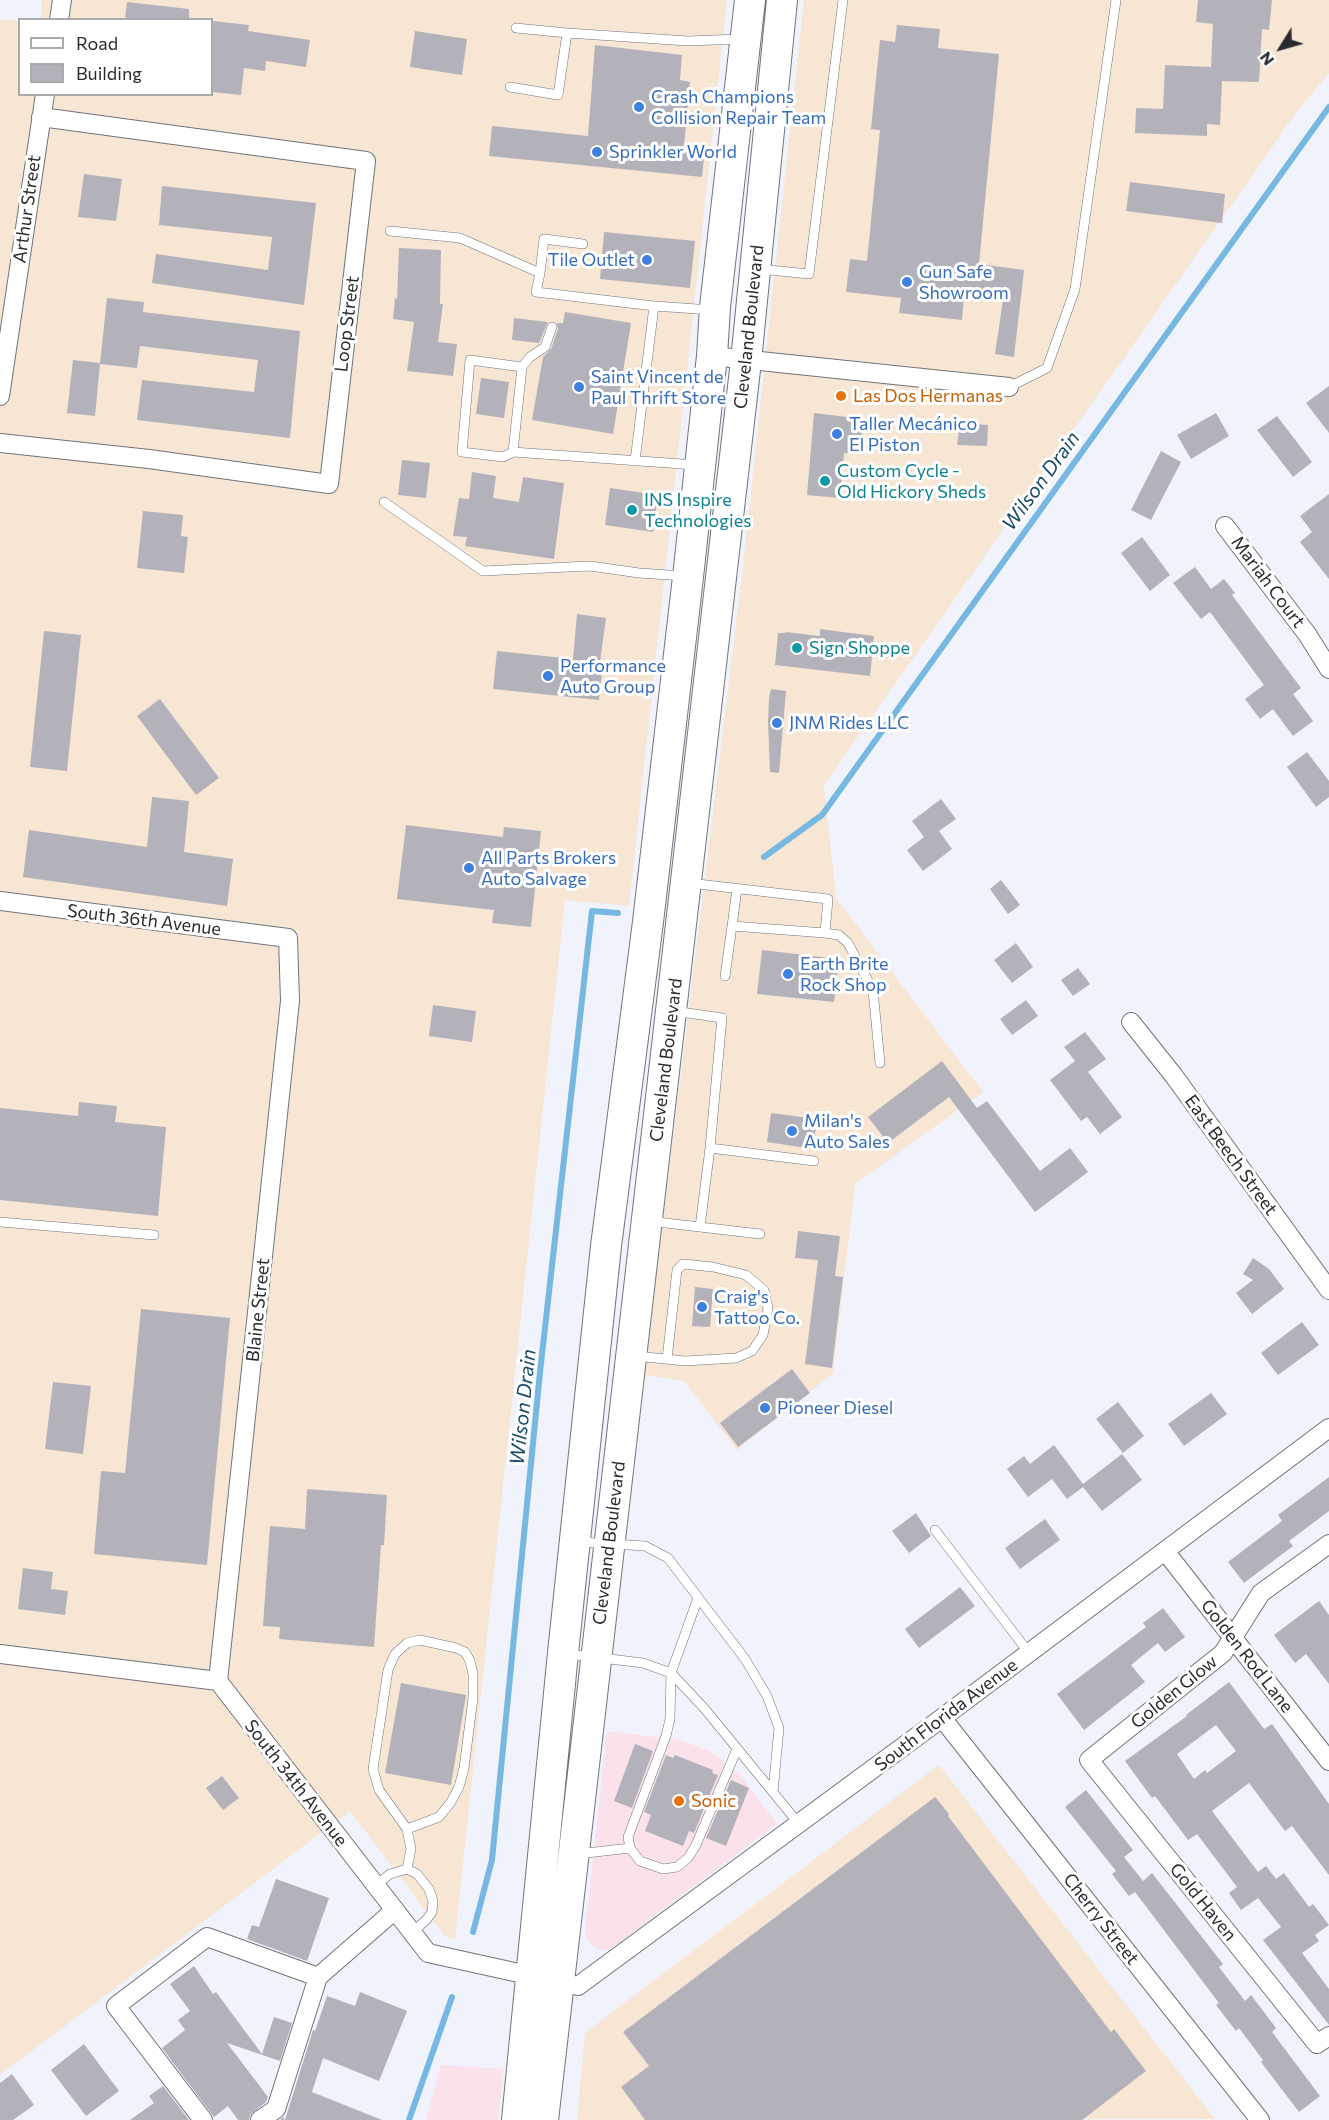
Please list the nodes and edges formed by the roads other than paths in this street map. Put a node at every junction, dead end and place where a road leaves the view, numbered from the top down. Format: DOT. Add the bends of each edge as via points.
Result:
graph roads {
  1 [pos="62,0"];
  2 [pos="750,0"];
  3 [pos="782,0"];
  4 [pos="843,0"];
  5 [pos="1116,0"];
  6 [pos="58,18"];
  7 [pos="516,28"];
  8 [pos="567,33"];
  9 [pos="746,39"];
  10 [pos="510,87"];
  11 [pos="45,96"];
  12 [pos="41,117"];
  13 [pos="390,231"];
  14 [pos="584,244"];
  15 [pos="755,268"];
  16 [pos="540,273"];
  17 [pos="654,306"];
  18 [pos="715,310"];
  19 [pos="552,327"];
  20 [pos="712,356"];
  21 [pos="746,361"];
  22 [pos="522,367"];
  23 [pos="1009,387"];
  24 [pos="0,396"];
  25 [pos="0,443"];
  26 [pos="513,452"];
  27 [pos="635,461"];
  28 [pos="700,466"];
  29 [pos="384,502"];
  30 [pos="1225,526"];
  31 [pos="688,577"];
  32 [pos="1329,669"];
  33 [pos="686,883"];
  34 [pos="737,889"];
  35 [pos="0,902"];
  36 [pos="732,926"];
  37 [pos="825,933"];
  38 [pos="288,938"];
  39 [pos="725,976"];
  40 [pos="672,1010"];
  41 [pos="1131,1022"];
  42 [pos="880,1063"];
  43 [pos="710,1148"];
  44 [pos="814,1161"];
  45 [pos="0,1221"];
  46 [pos="647,1221"];
  47 [pos="700,1227"];
  48 [pos="760,1234"];
  49 [pos="154,1235"];
  50 [pos="1329,1290"];
  51 [pos="631,1356"];
  52 [pos="667,1359"];
  53 [pos="1329,1428"];
  54 [pos="935,1530"];
  55 [pos="574,1541"];
  56 [pos="609,1544"];
  57 [pos="1329,1544"];
  58 [pos="1165,1551"];
  59 [pos="698,1598"];
  60 [pos="1233,1638"];
  61 [pos="562,1653"];
  62 [pos="1029,1653"];
  63 [pos="0,1654"];
  64 [pos="596,1656"];
  65 [pos="671,1673"];
  66 [pos="219,1681"];
  67 [pos="942,1718"];
  68 [pos="737,1749"];
  69 [pos="1089,1760"];
  70 [pos="1329,1761"];
  71 [pos="773,1792"];
  72 [pos="799,1824"];
  73 [pos="407,1829"];
  74 [pos="630,1848"];
  75 [pos="558,1852"];
  76 [pos="407,1869"];
  77 [pos="375,1885"];
  78 [pos="395,1910"];
  79 [pos="412,1932"];
  80 [pos="318,1977"];
  81 [pos="544,1979"];
  82 [pos="1323,2040"];
  83 [pos="203,2120"];
  84 [pos="260,2120"];
  85 [pos="518,2120"];
  86 [pos="543,2120"];
  87 [pos="1260,2120"];
  1 -- 6 [label="street"];
  2 -- 9 [label="main road, Cleveland Boulevard"];
  3 -- 15 [label="main road, Cleveland Boulevard"];
  4 -- 15 [label="lane" via="809,274"];
  5 -- 23 [label="lane" via="1075,289 1047,368"];
  7 -- 8 [label="lane"];
  8 -- 9 [label="lane" via="688,41"];
  8 -- 10 [label="lane" via="558,95"];
  9 -- 18 [label="main road, Cleveland Boulevard"];
  11 -- 12 [label="street, Arthur Street"];
  12 -- 24 [label="street, Arthur Street"];
  12 -- 25 [label="street, Loop Street" via="366,161 329,484"];
  13 -- 16 [label="lane" via="460,238"];
  14 -- 16 [label="lane" via="544,239"];
  15 -- 21 [label="main road, Cleveland Boulevard"];
  16 -- 17 [label="lane" via="536,292"];
  17 -- 18 [label="lane"];
  17 -- 27 [label="lane"];
  18 -- 20 [label="main road, Cleveland Boulevard"];
  19 -- 22 [label="lane" via="545,347"];
  20 -- 21 [label="street"];
  20 -- 28 [label="main road, Cleveland Boulevard"];
  21 -- 23 [label="street"];
  21 -- 33 [label="main road, Cleveland Boulevard"];
  22 -- 26 [label="lane"];
  22 -- 26 [label="lane" via="470,360 462,452 503,457"];
  26 -- 27 [label="lane"];
  27 -- 28 [label="lane"];
  28 -- 31 [label="main road, Cleveland Boulevard"];
  29 -- 31 [label="lane" via="483,571 590,566"];
  30 -- 32 [label="street, Mariah Court"];
  31 -- 55 [label="main road, Cleveland Boulevard"];
  33 -- 34 [label="lane"];
  33 -- 40 [label="main road, Cleveland Boulevard"];
  34 -- 36 [label="lane"];
  34 -- 37 [label="lane" via="828,899"];
  35 -- 38 [label="street, South 36th Avenue"];
  36 -- 37 [label="lane"];
  36 -- 39 [label="lane"];
  37 -- 42 [label="lane" via="839,935 848,943 873,990"];
  38 -- 66 [label="street, Blaine Street" via="290,1001"];
  40 -- 43 [label="lane" via="722,1018"];
  40 -- 46 [label="main road, Cleveland Boulevard"];
  41 -- 50 [label="street, East Beech Street"];
  43 -- 44 [label="lane"];
  43 -- 47 [label="lane"];
  45 -- 49 [label="lane"];
  46 -- 47 [label="lane"];
  46 -- 51 [label="main road, Cleveland Boulevard"];
  47 -- 48 [label="lane"];
  51 -- 52 [label="lane"];
  51 -- 56 [label="main road, Cleveland Boulevard"];
  52 -- 52 [label="lane" via="736,1358 752,1350 763,1335 768,1308 764,1290 746,1275 683,1264 677,1270"];
  53 -- 58 [label="street, South Florida Avenue"];
  54 -- 62 [label="lane"];
  55 -- 56 [label="lane"];
  55 -- 61 [label="main road, Cleveland Boulevard"];
  56 -- 59 [label="lane" via="645,1546 668,1558"];
  56 -- 64 [label="main road, Cleveland Boulevard"];
  57 -- 60 [label="street, Golden Glow" via="1262,1593"];
  58 -- 60 [label="street, Golden Rod Lane"];
  58 -- 62 [label="street, South Florida Avenue"];
  59 -- 65 [label="lane"];
  59 -- 71 [label="lane" via="767,1696 779,1728"];
  60 -- 69 [label="street, Golden Glow" via="1223,1653"];
  60 -- 70 [label="street, Golden Rod Lane"];
  61 -- 64 [label="lane"];
  61 -- 75 [label="main road, Cleveland Boulevard"];
  62 -- 67 [label="street, South Florida Avenue"];
  63 -- 66 [label="street"];
  64 -- 65 [label="lane" via="643,1663"];
  64 -- 75 [label="main road, Cleveland Boulevard"];
  65 -- 68 [label="lane"];
  65 -- 74 [label="lane" via="670,1719 632,1823"];
  66 -- 77 [label="street, South 34th Avenue"];
  67 -- 72 [label="street, South Florida Avenue"];
  67 -- 87 [label="street, Cherry Street"];
  68 -- 71 [label="lane"];
  68 -- 74 [label="lane" via="688,1858 677,1867 663,1869 640,1861"];
  69 -- 82 [label="street, Gold Haven"];
  71 -- 72 [label="lane"];
  72 -- 81 [label="street, South Florida Avenue" via="578,1986"];
  73 -- 73 [label="lane" via="379,1790 372,1769 388,1670 395,1654 407,1643 420,1640 465,1652 473,1674 473,1698 459,1787 438,1817"];
  73 -- 76 [label="lane" via="411,1849"];
  74 -- 75 [label="lane"];
  75 -- 81 [label="main road, Cleveland Boulevard"];
  76 -- 77 [label="lane" via="390,1874"];
  76 -- 79 [label="lane" via="417,1874 433,1901 432,1912"];
  77 -- 78 [label="street, South 34th Avenue"];
  78 -- 79 [label="street, South 34th Avenue"];
  78 -- 80 [label="street"];
  79 -- 81 [label="street, South 34th Avenue" via="428,1953"];
  80 -- 83 [label="street" via="207,1937 116,2006"];
  80 -- 84 [label="street" via="276,2109"];
  81 -- 85 [label="main road, Cleveland Boulevard"];
  81 -- 86 [label="main road, Cleveland Boulevard"];
}
